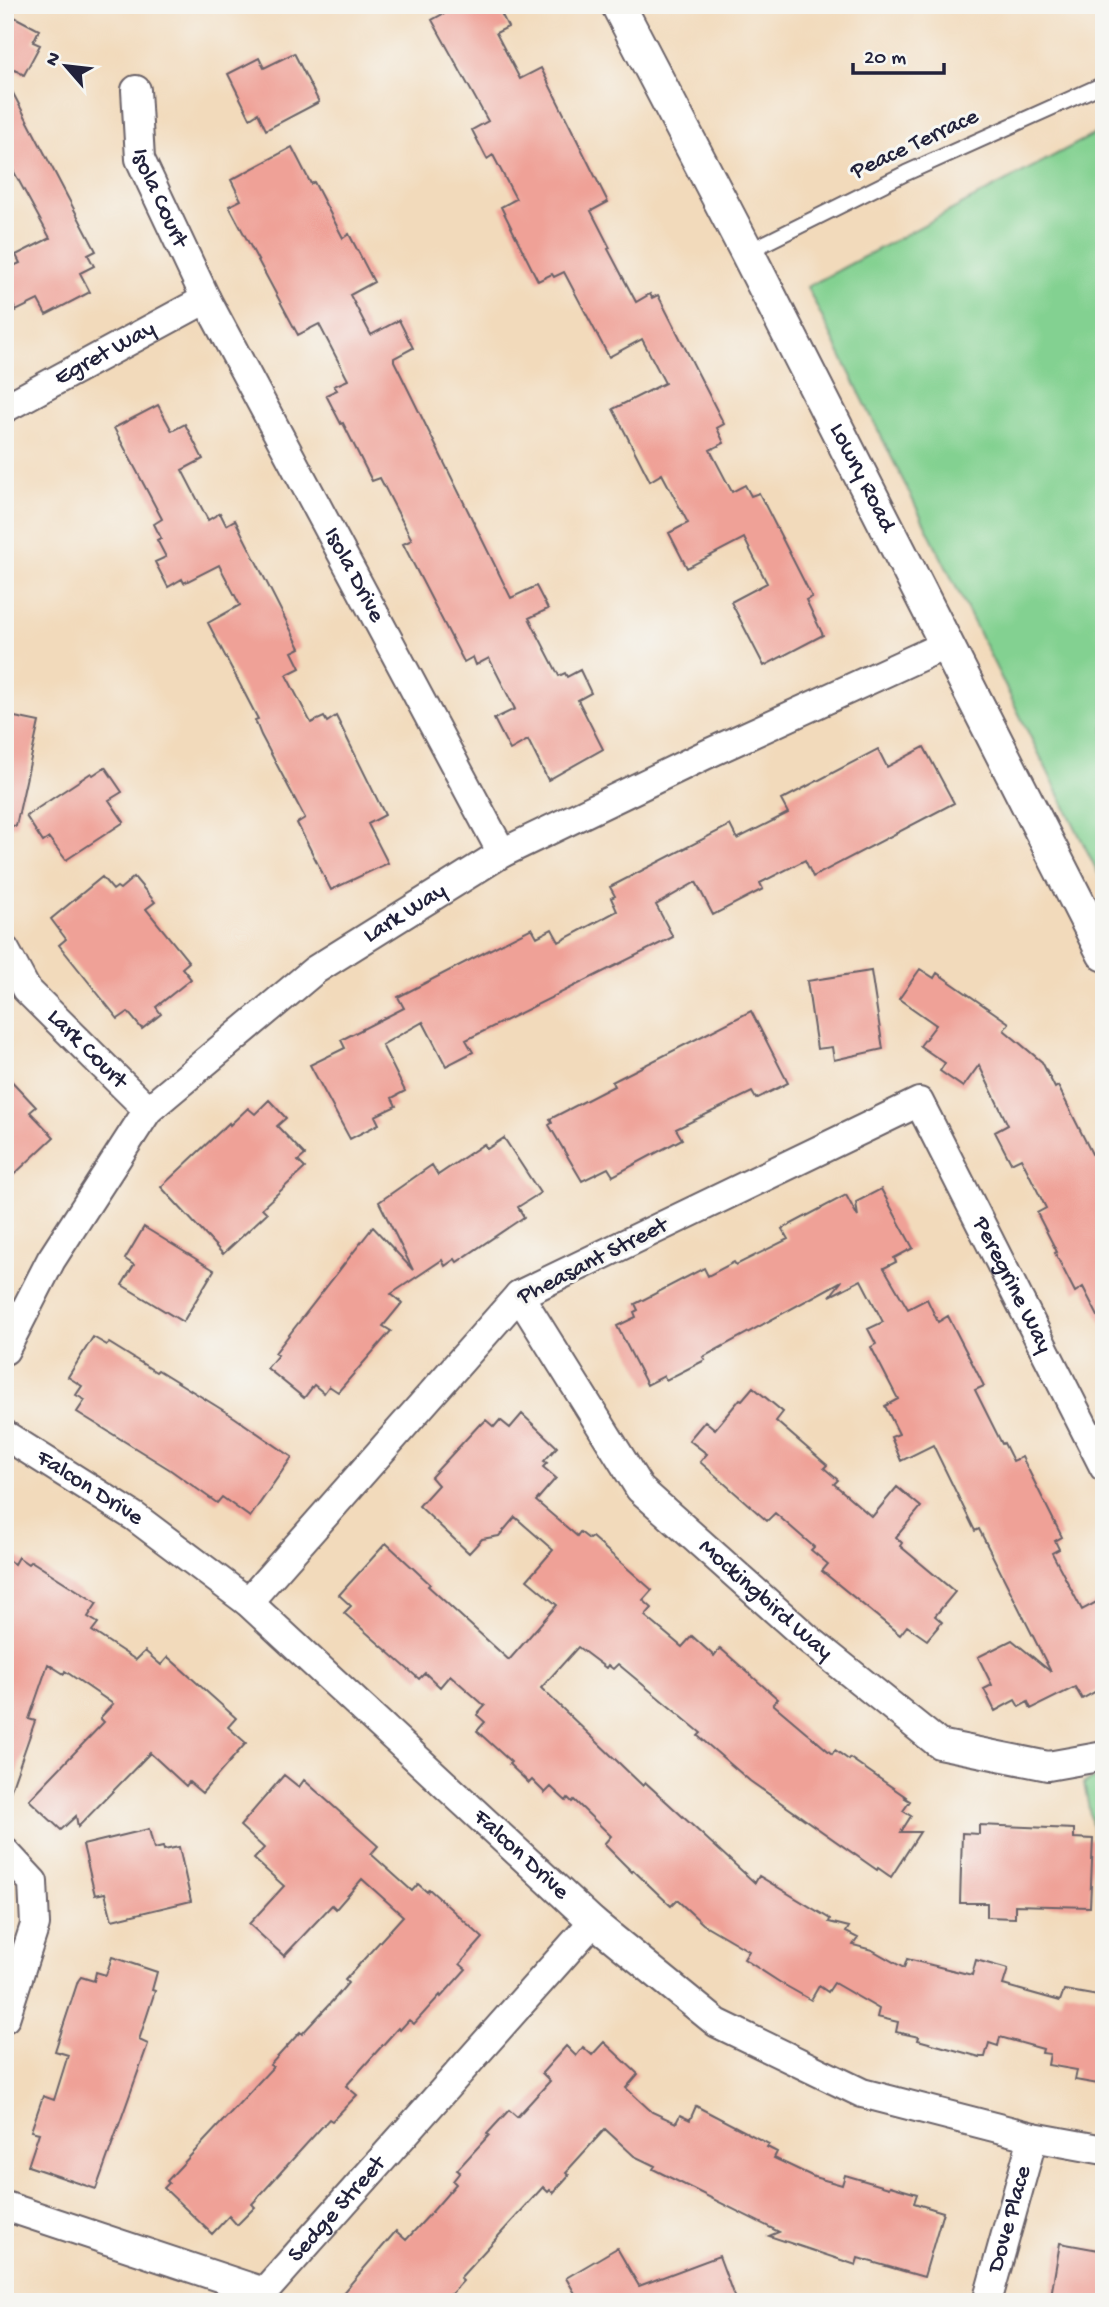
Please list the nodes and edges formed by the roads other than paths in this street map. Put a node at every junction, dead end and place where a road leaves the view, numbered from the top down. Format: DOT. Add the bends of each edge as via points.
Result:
graph roads {
  1 [pos="618,5"];
  2 [pos="1104,84"];
  3 [pos="136,90"];
  4 [pos="747,252"];
  5 [pos="206,299"];
  6 [pos="5,408"];
  7 [pos="946,645"];
  8 [pos="502,853"];
  9 [pos="5,950"];
  10 [pos="1104,954"];
  11 [pos="919,1102"];
  12 [pos="148,1111"];
  13 [pos="519,1295"];
  14 [pos="5,1350"];
  15 [pos="5,1435"];
  16 [pos="1104,1466"];
  17 [pos="248,1602"];
  18 [pos="1104,1756"];
  19 [pos="5,1852"];
  20 [pos="593,1922"];
  21 [pos="5,2018"];
  22 [pos="1033,2137"];
  23 [pos="1104,2150"];
  24 [pos="5,2206"];
  25 [pos="987,2302"];
  1 -- 4 [label="street, Lowry Road"];
  2 -- 4 [label="lane, Peace Terrace" via="906,173"];
  3 -- 5 [label="street, Isola Court" via="139,159"];
  4 -- 7 [label="street, Lowry Road"];
  5 -- 6 [label="street, Egret Way"];
  5 -- 8 [label="street, Isola Drive"];
  7 -- 8 [label="street, Lark Way"];
  7 -- 10 [label="street, Lowry Road"];
  8 -- 12 [label="street, Lark Way" via="315,970"];
  9 -- 12 [label="street, Lark Court" via="26,989"];
  11 -- 13 [label="street, Pheasant Street"];
  11 -- 16 [label="street, Peregrine Way"];
  12 -- 14 [label="street, Lark Way" via="51,1259"];
  13 -- 17 [label="street, Pheasant Street"];
  13 -- 18 [label="street, Mockingbird Way" via="640,1489 807,1638 939,1744 1048,1766"];
  15 -- 17 [label="street, Falcon Drive" via="135,1517"];
  17 -- 20 [label="street, Falcon Drive"];
  19 -- 21 [label="street" via="33,1882 35,1925"];
  20 -- 22 [label="street, Falcon Drive" via="717,2023 862,2093"];
  20 -- 24 [label="street, Sedge Street" via="264,2292"];
  22 -- 23 [label="street, Falcon Drive"];
  22 -- 25 [label="street, Dove Place"];
}
